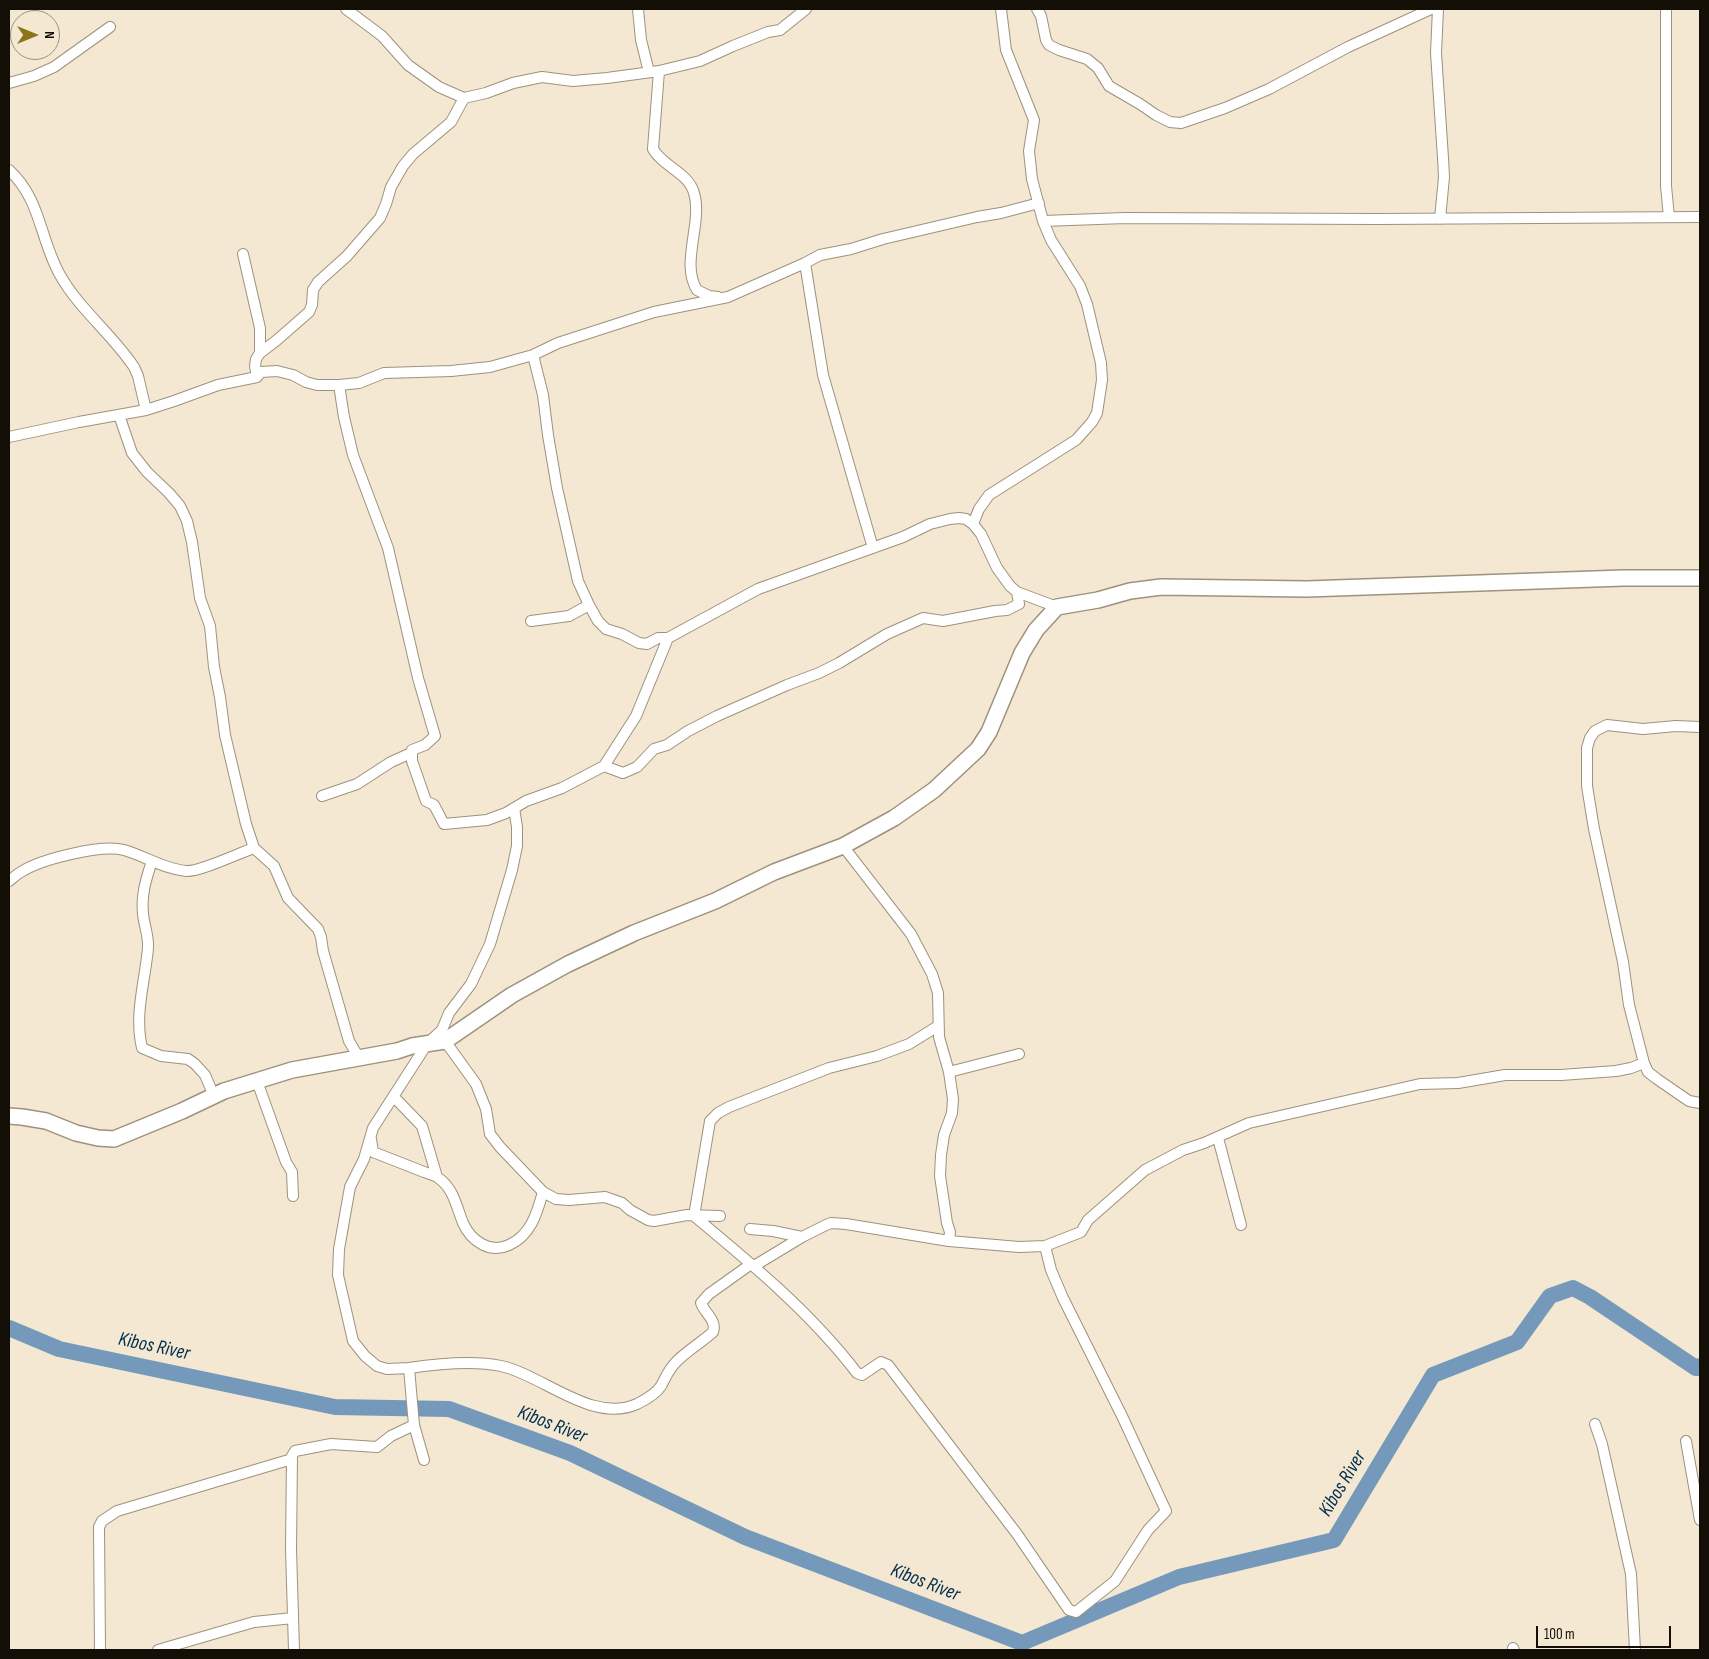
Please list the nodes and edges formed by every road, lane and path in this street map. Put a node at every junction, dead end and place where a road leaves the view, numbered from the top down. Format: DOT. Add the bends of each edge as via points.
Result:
graph roads {
  1 [pos="346,9"];
  2 [pos="638,9"];
  3 [pos="806,9"];
  4 [pos="1001,9"];
  5 [pos="1036,9"];
  6 [pos="1431,9"];
  7 [pos="1438,9"];
  8 [pos="1666,9"];
  9 [pos="110,27"];
  10 [pos="654,71"];
  11 [pos="9,83"];
  12 [pos="464,98"];
  13 [pos="9,170"];
  14 [pos="1039,203"];
  15 [pos="1668,217"];
  16 [pos="1700,217"];
  17 [pos="1440,219"];
  18 [pos="1043,221"];
  19 [pos="243,254"];
  20 [pos="805,263"];
  21 [pos="724,298"];
  22 [pos="260,353"];
  23 [pos="533,355"];
  24 [pos="257,376"];
  25 [pos="339,385"];
  26 [pos="146,410"];
  27 [pos="119,415"];
  28 [pos="9,438"];
  29 [pos="973,524"];
  30 [pos="873,548"];
  31 [pos="1700,578"];
  32 [pos="1017,592"];
  33 [pos="589,605"];
  34 [pos="1057,607"];
  35 [pos="531,621"];
  36 [pos="668,638"];
  37 [pos="1700,727"];
  38 [pos="411,753"];
  39 [pos="604,766"];
  40 [pos="322,796"];
  41 [pos="514,808"];
  42 [pos="843,846"];
  43 [pos="254,848"];
  44 [pos="152,861"];
  45 [pos="9,881"];
  46 [pos="938,1026"];
  47 [pos="445,1041"];
  48 [pos="427,1044"];
  49 [pos="1019,1054"];
  50 [pos="359,1058"];
  51 [pos="1644,1063"];
  52 [pos="949,1072"];
  53 [pos="257,1081"];
  54 [pos="214,1096"];
  55 [pos="394,1097"];
  56 [pos="1700,1103"];
  57 [pos="9,1116"];
  58 [pos="370,1134"];
  59 [pos="1218,1138"];
  60 [pos="437,1177"];
  61 [pos="543,1192"];
  62 [pos="294,1196"];
  63 [pos="694,1216"];
  64 [pos="720,1216"];
  65 [pos="1241,1225"];
  66 [pos="750,1229"];
  67 [pos="802,1237"];
  68 [pos="949,1241"];
  69 [pos="1045,1246"];
  70 [pos="752,1265"];
  71 [pos="409,1368"];
  72 [pos="414,1421"];
  73 [pos="1595,1424"];
  74 [pos="1686,1442"];
  75 [pos="292,1459"];
  76 [pos="424,1460"];
  77 [pos="1700,1520"];
  78 [pos="293,1618"];
  79 [pos="100,1650"];
  80 [pos="158,1650"];
  81 [pos="294,1650"];
  82 [pos="1635,1650"];
  1 -- 12 [label="street" via="382,36 408,64 439,87"];
  2 -- 10 [label="street" via="641,40"];
  3 -- 10 [label="street" via="780,30 700,61"];
  4 -- 14 [label="street" via="1006,50 1034,120 1030,151 1032,179"];
  5 -- 6 [label="street" via="1049,45 1087,59 1098,68 1109,86 1156,115 1181,123 1269,89 1380,31"];
  7 -- 17 [label="street" via="1436,53 1444,177"];
  8 -- 15 [label="street"];
  9 -- 11 [label="street" via="54,67"];
  10 -- 12 [label="street" via="573,81 542,77"];
  10 -- 21 [label="street" via="653,149 667,165 690,182 697,207 693,284 709,296"];
  12 -- 22 [label="street" via="451,122 403,166 380,218 347,256 318,282 309,312"];
  13 -- 26 [label="street" via="19,179 31,200 59,274 134,367"];
  14 -- 18 [label="street"];
  14 -- 20 [label="street" via="820,255"];
  15 -- 16 [label="street"];
  15 -- 17 [label="street"];
  17 -- 18 [label="street" via="1125,218"];
  18 -- 29 [label="street" via="1087,304 1100,363 1100,404 1092,422 1076,440 989,495"];
  19 -- 22 [label="street" via="260,328"];
  20 -- 21 [label="street"];
  20 -- 30 [label="street" via="823,375"];
  21 -- 23 [label="street" via="654,312 558,343"];
  22 -- 24 [label="street" via="255,366"];
  23 -- 25 [label="street" via="473,370 384,373 359,383"];
  23 -- 33 [label="street" via="543,395 557,488 578,581"];
  24 -- 25 [label="street" via="262,372 277,371 318,385"];
  24 -- 26 [label="street" via="218,385"];
  25 -- 38 [label="street" via="353,455 388,548 435,736"];
  26 -- 27 [label="street"];
  27 -- 28 [label="street"];
  27 -- 43 [label="street" via="132,453 180,506 188,521 200,598 210,626 225,735"];
  29 -- 30 [label="street" via="966,519 950,518"];
  29 -- 32 [label="street" via="1002,577"];
  30 -- 36 [label="street" via="758,588"];
  31 -- 34 [label="main road" via="1603,578 1307,589 1160,588"];
  32 -- 34 [label="street"];
  32 -- 39 [label="street" via="1019,604 1006,610 943,621 923,618 887,634 840,663 688,731 667,745 654,749 637,767 623,773"];
  33 -- 35 [label="street" via="570,616"];
  33 -- 36 [label="street" via="606,629 640,643"];
  34 -- 42 [label="main road" via="1036,630 1022,654 989,732 978,749 934,790 894,818"];
  36 -- 39 [label="street" via="636,716"];
  37 -- 51 [label="street" via="1643,729 1607,725 1595,731 1587,748 1587,786 1594,830"];
  38 -- 40 [label="street" via="357,784"];
  38 -- 41 [label="street" via="426,801 434,805 444,824 487,820"];
  39 -- 41 [label="street"];
  41 -- 48 [label="street" via="517,846 490,944 471,984 449,1013 442,1030"];
  42 -- 46 [label="street" via="922,951 938,993"];
  42 -- 47 [label="main road" via="774,872 568,964 512,995"];
  43 -- 44 [label="street" via="194,870 185,871"];
  43 -- 50 [label="street" via="274,866 288,898 318,929 349,1041"];
  44 -- 45 [label="street" via="123,850 91,850 45,861 21,871"];
  44 -- 54 [label="street" via="142,900 148,946 140,997 138,1032 142,1048 195,1064"];
  46 -- 52 [label="street"];
  46 -- 63 [label="street" via="908,1044 830,1068 718,1113 710,1121"];
  47 -- 48 [label="main road"];
  47 -- 61 [label="street" via="476,1084 486,1109 490,1134"];
  48 -- 50 [label="main road"];
  48 -- 55 [label="street"];
  49 -- 52 [label="street"];
  50 -- 53 [label="main road" via="292,1070"];
  51 -- 56 [label="street" via="1648,1072 1657,1079 1689,1101"];
  51 -- 59 [label="street" via="1616,1071 1505,1075 1458,1083 1420,1084 1250,1123"];
  52 -- 68 [label="street" via="952,1113 944,1135 940,1176"];
  53 -- 54 [label="main road"];
  53 -- 62 [label="street" via="292,1172"];
  54 -- 57 [label="main road" via="114,1139 76,1133 46,1121"];
  55 -- 58 [label="street"];
  55 -- 60 [label="street" via="422,1126"];
  58 -- 60 [label="street" via="373,1152"];
  58 -- 71 [label="street" via="364,1160 350,1188 339,1248 338,1275 353,1341 378,1366"];
  59 -- 65 [label="street"];
  59 -- 69 [label="street" via="1183,1150 1145,1170 1088,1220 1081,1232"];
  60 -- 61 [label="street" via="450,1189 463,1224 471,1235 482,1245 493,1248 510,1245 531,1226"];
  61 -- 63 [label="street" via="556,1199 605,1197 654,1221"];
  63 -- 64 [label="street"];
  63 -- 70 [label="street"];
  66 -- 67 [label="street"];
  67 -- 68 [label="street" via="838,1223"];
  67 -- 70 [label="street"];
  68 -- 69 [label="street"];
  69 -- 70 [label="street" via="1063,1298 1166,1511 1148,1530 1115,1581 1076,1612 1068,1610 1017,1534 888,1366 881,1362 862,1375 857,1373 806,1316"];
  70 -- 71 [label="street" via="701,1303 714,1323 714,1332 666,1372 654,1394 636,1404 621,1408 588,1404 502,1366 433,1364"];
  71 -- 72 [label="street"];
  72 -- 75 [label="street" via="377,1447 316,1446 294,1451"];
  72 -- 76 [label="street"];
  73 -- 82 [label="street" via="1631,1574"];
  74 -- 77 [label="street"];
  75 -- 78 [label="street"];
  75 -- 79 [label="street" via="117,1512 102,1521 99,1527"];
  78 -- 80 [label="street" via="254,1622"];
  78 -- 81 [label="street"];
}
